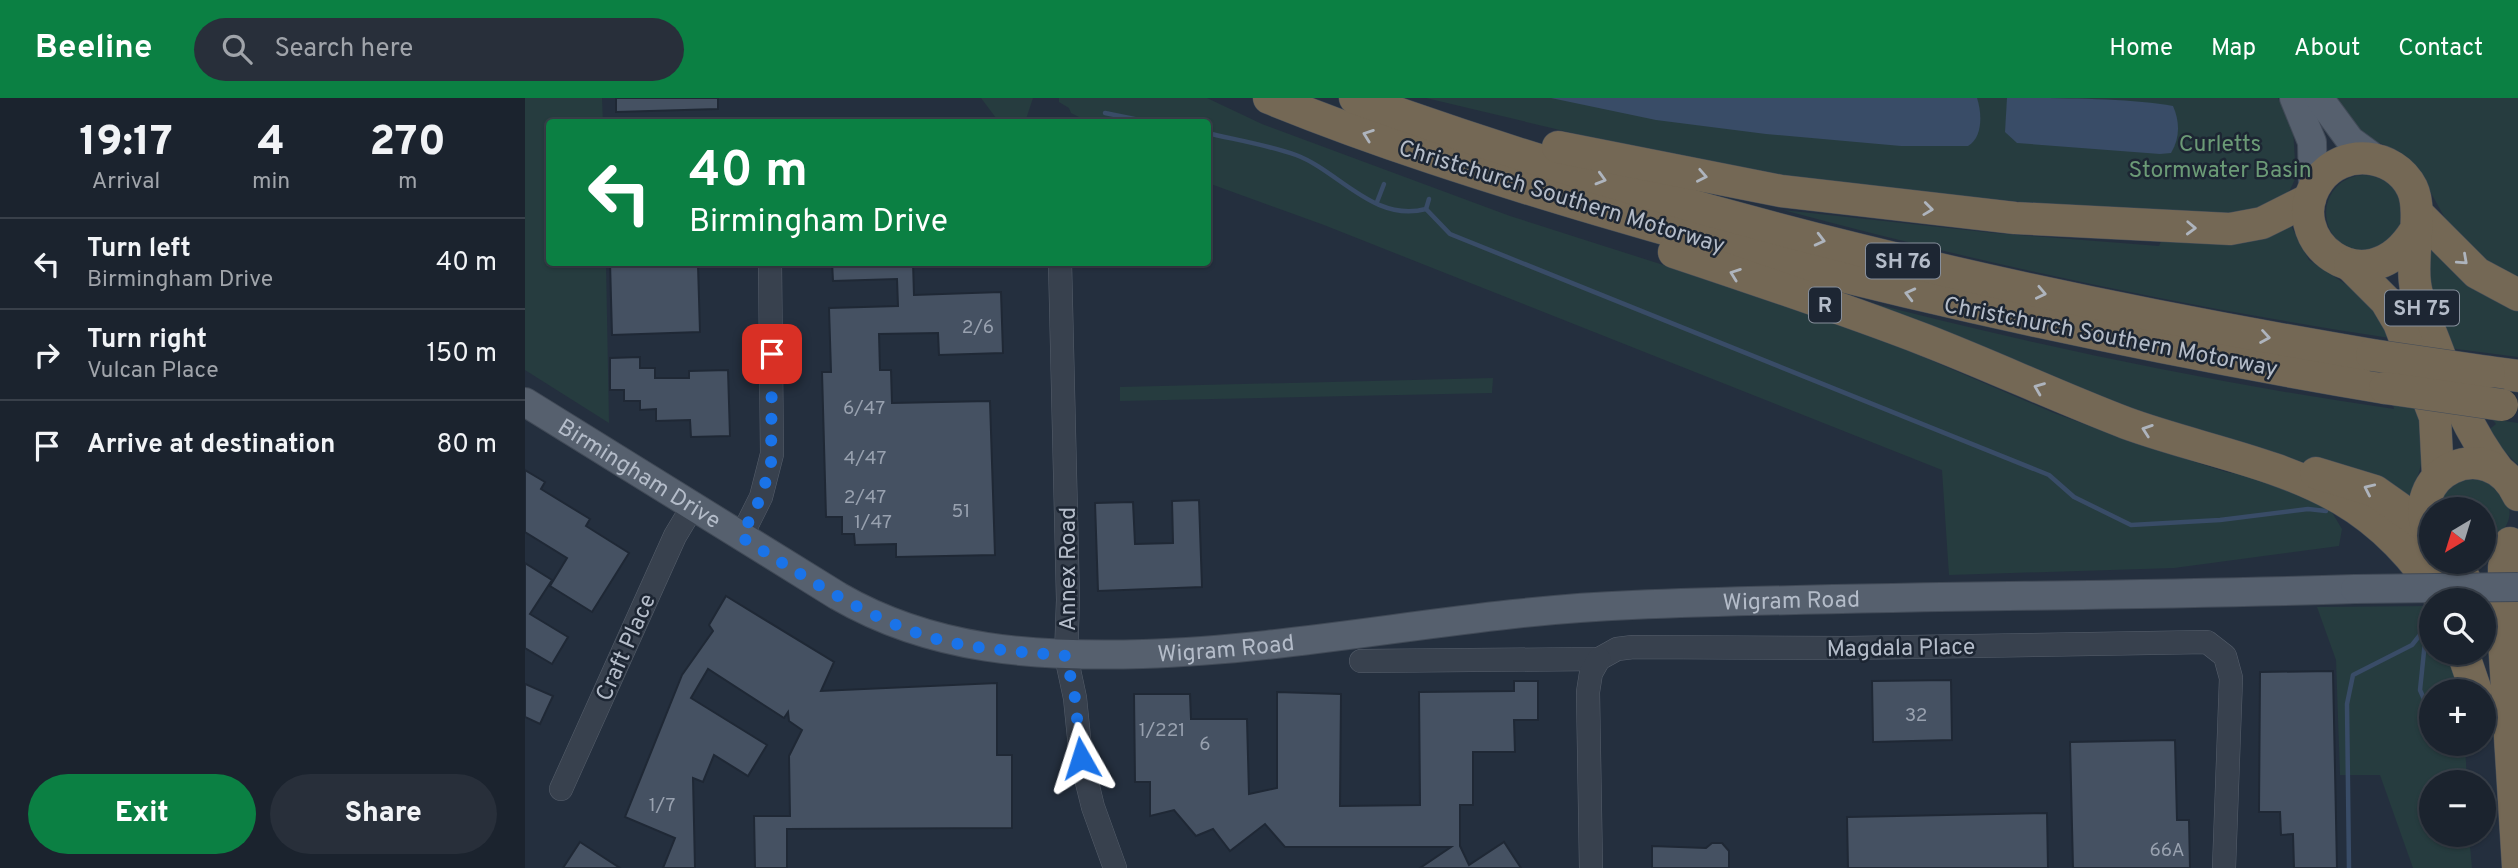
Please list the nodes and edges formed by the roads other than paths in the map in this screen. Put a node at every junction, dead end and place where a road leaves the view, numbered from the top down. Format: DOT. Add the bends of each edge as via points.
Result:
graph roads {
  1 [pos="1269,98"];
  2 [pos="1355,98"];
  3 [pos="2294,98"];
  4 [pos="2319,98"];
  5 [pos="1442,129"];
  6 [pos="2375,159"];
  7 [pos="2311,194"];
  8 [pos="1549,195"];
  9 [pos="2416,222"];
  10 [pos="2350,265"];
  11 [pos="770,266"];
  12 [pos="1060,266"];
  13 [pos="2518,295"];
  14 [pos="2504,374"];
  15 [pos="2435,379"];
  16 [pos="525,402"];
  17 [pos="2510,406"];
  18 [pos="2253,462"];
  19 [pos="2438,476"];
  20 [pos="2509,483"];
  21 [pos="2427,497"];
  22 [pos="693,506"];
  23 [pos="2419,524"];
  24 [pos="741,537"];
  25 [pos="2509,540"];
  26 [pos="2518,587"];
  27 [pos="2434,588"];
  28 [pos="1066,656"];
  29 [pos="1599,659"];
  30 [pos="1361,661"];
  31 [pos="2487,756"];
  32 [pos="561,789"];
  33 [pos="2518,867"];
  34 [pos="1115,868"];
  35 [pos="1591,868"];
  36 [pos="2224,868"];
  37 [pos="2497,868"];
  8 -- 1 [label="highway, Christchurch Southern Motorway / SH 76, one-way"];
  2 -- 5 [label="highway, Christchurch Southern Motorway / SH 76"];
  3 -- 7 [label="main road, SH 75" via="2312,142"];
  4 -- 6 [label="main road, SH 75" via="2350,140"];
  5 -- 7 [label="highway, one-way" via="1474,129 1781,191 2015,218 2230,229 2262,223"];
  5 -- 14 [label="highway, Christchurch Southern Motorway / SH 76, one-way, bridge" via="1672,200 1902,261 2153,316"];
  6 -- 7 [label="highway" via="2339,163"];
  6 -- 9 [label="highway, SH 75" via="2406,178"];
  7 -- 10 [label="highway, SH 75" via="2309,220 2316,240 2330,256"];
  17 -- 8 [label="highway, Christchurch Southern Motorway / SH 76, one-way, bridge" via="2107,338 1937,301"];
  18 -- 8 [label="highway, R, one-way" via="2141,428 1924,339 1605,229"];
  9 -- 10 [label="highway" via="2403,249 2392,258"];
  9 -- 13 [label="highway, one-way" via="2477,273"];
  9 -- 15 [label="highway, SH 75" via="2415,287"];
  10 -- 15 [label="highway, SH 75" via="2393,312"];
  11 -- 24 [label="street" via="772,454 761,497"];
  12 -- 28 [label="street, Annex Road"];
  15 -- 19 [label="highway"];
  15 -- 20 [label="highway"];
  16 -- 22 [label="main road, Birmingham Drive"];
  23 -- 18 [label="highway, one-way" via="2389,499 2358,484"];
  18 -- 27 [label="highway, R" via="2335,496 2381,528"];
  19 -- 20 [label="highway" via="2452,467 2484,464"];
  19 -- 21 [label="highway"];
  22 -- 24 [label="main road, Birmingham Drive"];
  22 -- 32 [label="street, Craft Place" via="675,536"];
  24 -- 28 [label="main road, Birmingham Drive" via="852,605 902,628 965,646"];
  25 -- 33 [label="highway" via="2504,567 2504,640"];
  26 -- 28 [label="main road, Wigram Road, bridge" via="1630,605 1252,648"];
  28 -- 34 [label="street, Annex Road" via="1081,758"];
  29 -- 30 [label="street, Magdala Place"];
  29 -- 35 [label="street" via="1588,692"];
  29 -- 36 [label="street, Magdala Place" via="1633,647 2207,642 2225,656 2231,678"];
  31 -- 37 [label="highway"];
}
